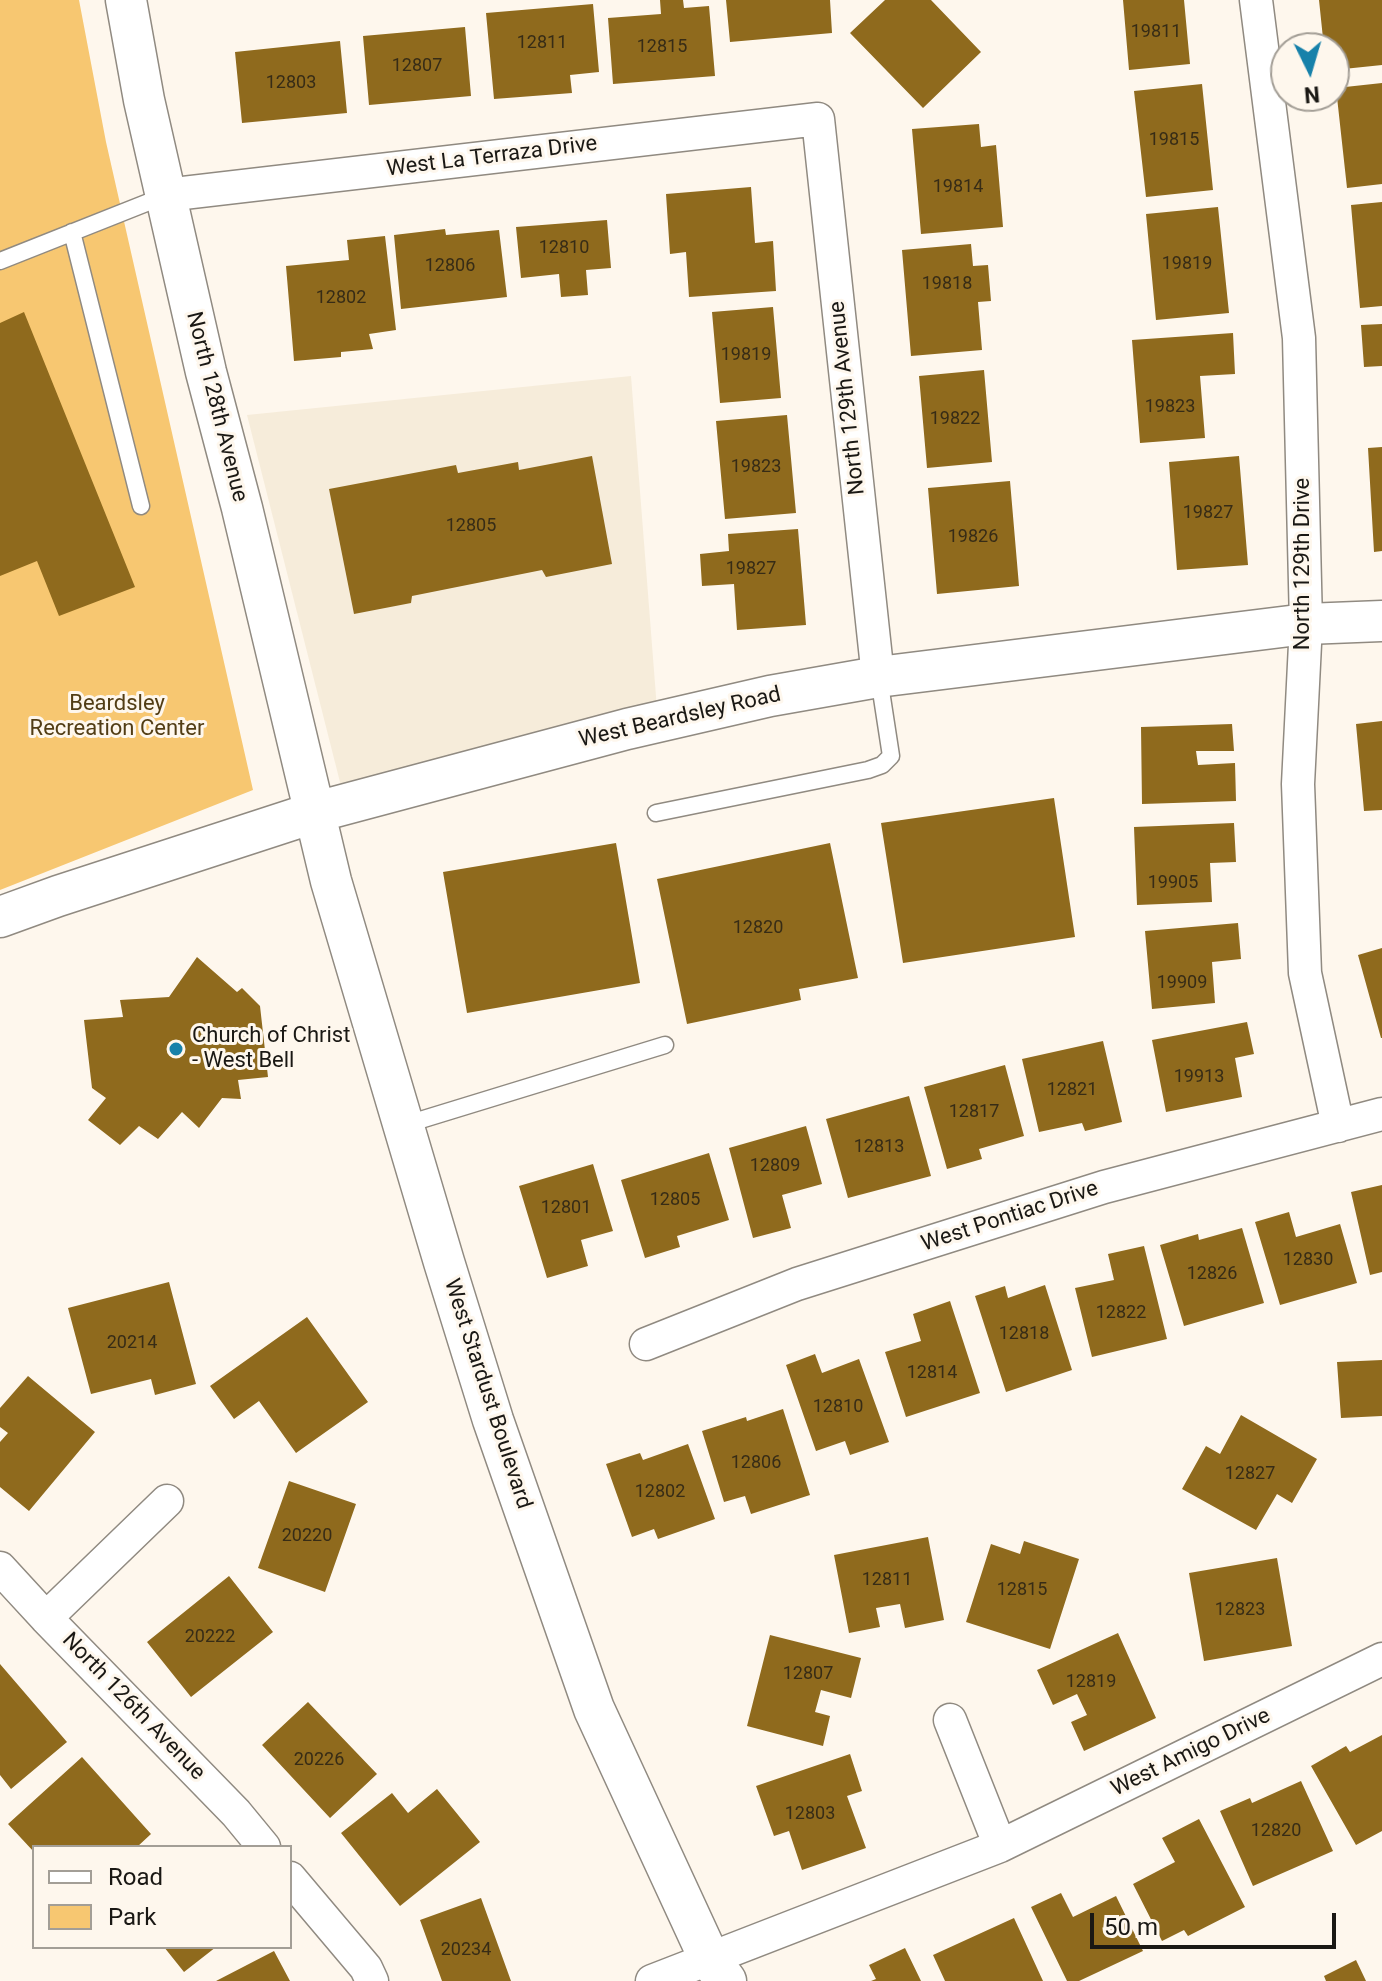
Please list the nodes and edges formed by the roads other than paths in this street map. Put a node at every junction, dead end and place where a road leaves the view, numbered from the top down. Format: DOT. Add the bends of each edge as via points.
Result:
graph roads {
  1 [pos="126,0"];
  2 [pos="1256,0"];
  3 [pos="818,119"];
  4 [pos="166,195"];
  5 [pos="72,232"];
  6 [pos="0,261"];
  7 [pos="141,506"];
  8 [pos="1382,621"];
  9 [pos="1306,624"];
  10 [pos="878,677"];
  11 [pos="316,812"];
  12 [pos="656,813"];
  13 [pos="0,917"];
  14 [pos="665,1045"];
  15 [pos="1382,1114"];
  16 [pos="404,1125"];
  17 [pos="1338,1126"];
  18 [pos="646,1344"];
  19 [pos="167,1501"];
  20 [pos="0,1568"];
  21 [pos="46,1618"];
  22 [pos="1382,1659"];
  23 [pos="950,1720"];
  24 [pos="262,1845"];
  25 [pos="1000,1846"];
  26 [pos="292,1880"];
  27 [pos="716,1973"];
  28 [pos="372,1981"];
  29 [pos="652,1981"];
  1 -- 4 [label="street, North 128th Avenue"];
  2 -- 9 [label="street, North 129th Drive" via="1299,338"];
  3 -- 4 [label="street, West La Terraza Drive"];
  3 -- 10 [label="street, North 129th Avenue"];
  4 -- 5 [label="lane"];
  4 -- 11 [label="street, North 128th Avenue"];
  5 -- 6 [label="lane"];
  5 -- 7 [label="lane"];
  8 -- 9 [label="street, West Beardsley Road"];
  9 -- 10 [label="street, West Beardsley Road"];
  9 -- 17 [label="street, North 129th Drive" via="1298,784 1305,973"];
  10 -- 11 [label="street, West Beardsley Road" via="631,728"];
  10 -- 12 [label="lane" via="891,756 882,765"];
  11 -- 13 [label="street, West Beardsley Road"];
  11 -- 16 [label="street, West Stardust Boulevard" via="331,881"];
  14 -- 16 [label="lane"];
  15 -- 17 [label="street, West Pontiac Drive"];
  16 -- 27 [label="street, West Stardust Boulevard" via="493,1420 594,1709"];
  17 -- 18 [label="street, West Pontiac Drive" via="1104,1187 797,1284"];
  19 -- 21 [label="street"];
  20 -- 21 [label="street, North 126th Avenue"];
  21 -- 24 [label="street, North 126th Avenue"];
  22 -- 25 [label="street, West Amigo Drive"];
  23 -- 25 [label="street"];
  25 -- 27 [label="street, West Amigo Drive"];
  26 -- 28 [label="street"];
  27 -- 29 [label="street, West Amigo Drive"];
}
